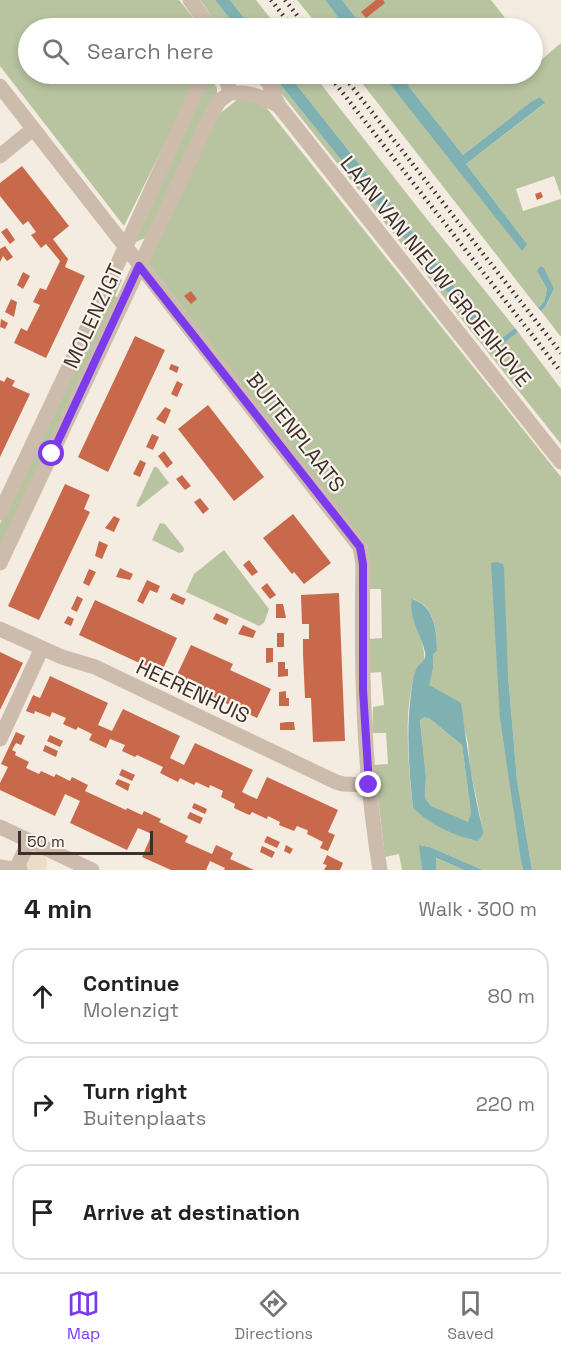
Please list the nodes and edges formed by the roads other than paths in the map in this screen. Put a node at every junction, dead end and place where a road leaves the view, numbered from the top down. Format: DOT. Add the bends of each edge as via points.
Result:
graph roads {
  1 [pos="190,0"];
  2 [pos="204,18"];
  3 [pos="201,84"];
  4 [pos="228,84"];
  5 [pos="269,84"];
  6 [pos="0,86"];
  7 [pos="230,93"];
  8 [pos="279,106"];
  9 [pos="33,129"];
  10 [pos="0,156"];
  11 [pos="126,246"];
  12 [pos="139,266"];
  13 [pos="561,462"];
  14 [pos="0,513"];
  15 [pos="0,562"];
  16 [pos="0,629"];
  17 [pos="42,648"];
  18 [pos="0,739"];
  19 [pos="369,785"];
  20 [pos="0,827"];
  21 [pos="27,846"];
  22 [pos="61,856"];
  23 [pos="0,867"];
  24 [pos="18,870"];
  25 [pos="54,870"];
  26 [pos="92,870"];
  27 [pos="380,870"];
  1 -- 2 [label="street"];
  3 -- 11 [label="street, MOLENZIGT"];
  4 -- 7 [label="street"];
  5 -- 8 [label="street, LAAN VAN NIEUW GROENHOVE"];
  6 -- 9 [label="street, BUITENPLAATS"];
  7 -- 8 [label="street, LAAN VAN NIEUW GROENHOVE" via="247,92"];
  7 -- 12 [label="street, MOLENZIGT" via="219,101 209,119"];
  8 -- 13 [label="street, LAAN VAN NIEUW GROENHOVE"];
  9 -- 10 [label="street"];
  9 -- 11 [label="street, BUITENPLAATS"];
  11 -- 12 [label="street, BUITENPLAATS"];
  11 -- 14 [label="street, MOLENZIGT"];
  12 -- 15 [label="street, MOLENZIGT"];
  12 -- 19 [label="street, BUITENPLAATS" via="360,547"];
  16 -- 17 [label="street, HEERENHUIS"];
  17 -- 18 [label="street"];
  17 -- 19 [label="street, HEERENHUIS" via="95,667 336,782"];
  19 -- 27 [label="street, BUITENPLAATS"];
  20 -- 22 [label="street"];
  21 -- 24 [label="street"];
  22 -- 25 [label="street"];
  22 -- 26 [label="street"];
  23 -- 24 [label="street"];
}
